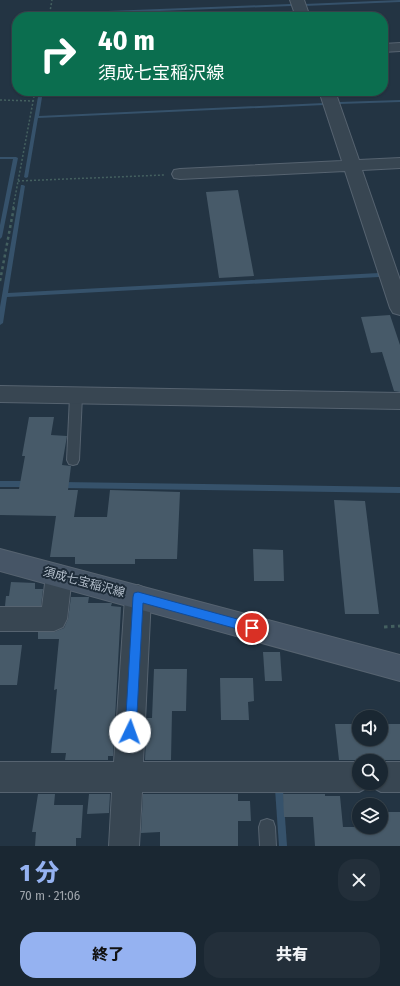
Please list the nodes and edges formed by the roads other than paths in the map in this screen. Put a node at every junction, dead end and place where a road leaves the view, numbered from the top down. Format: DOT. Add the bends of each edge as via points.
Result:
graph roads {
  1 [pos="297,0"];
  2 [pos="301,12"];
  3 [pos="400,47"];
  4 [pos="388,48"];
  5 [pos="329,96"];
  6 [pos="400,163"];
  7 [pos="351,166"];
  8 [pos="180,174"];
  9 [pos="400,308"];
  10 [pos="0,394"];
  11 [pos="76,401"];
  12 [pos="400,402"];
  13 [pos="73,460"];
  14 [pos="0,560"];
  15 [pos="59,576"];
  16 [pos="138,597"];
  17 [pos="0,619"];
  18 [pos="400,668"];
  19 [pos="0,777"];
  20 [pos="128,777"];
  21 [pos="352,777"];
  22 [pos="388,777"];
  23 [pos="400,777"];
  24 [pos="267,827"];
  25 [pos="124,846"];
  26 [pos="268,846"];
  1 -- 2 [label="street"];
  3 -- 4 [label="street"];
  5 -- 7 [label="street"];
  6 -- 7 [label="street"];
  7 -- 8 [label="street"];
  7 -- 9 [label="street"];
  10 -- 11 [label="street"];
  11 -- 12 [label="street"];
  11 -- 13 [label="lane"];
  14 -- 15 [label="main road, 須成七宝稲沢線"];
  15 -- 16 [label="main road, 須成七宝稲沢線"];
  15 -- 17 [label="street" via="54,619"];
  16 -- 18 [label="main road, 須成七宝稲沢線"];
  16 -- 20 [label="street"];
  19 -- 20 [label="street"];
  20 -- 21 [label="street"];
  20 -- 25 [label="street"];
  22 -- 23 [label="street"];
  24 -- 26 [label="lane"];
}
